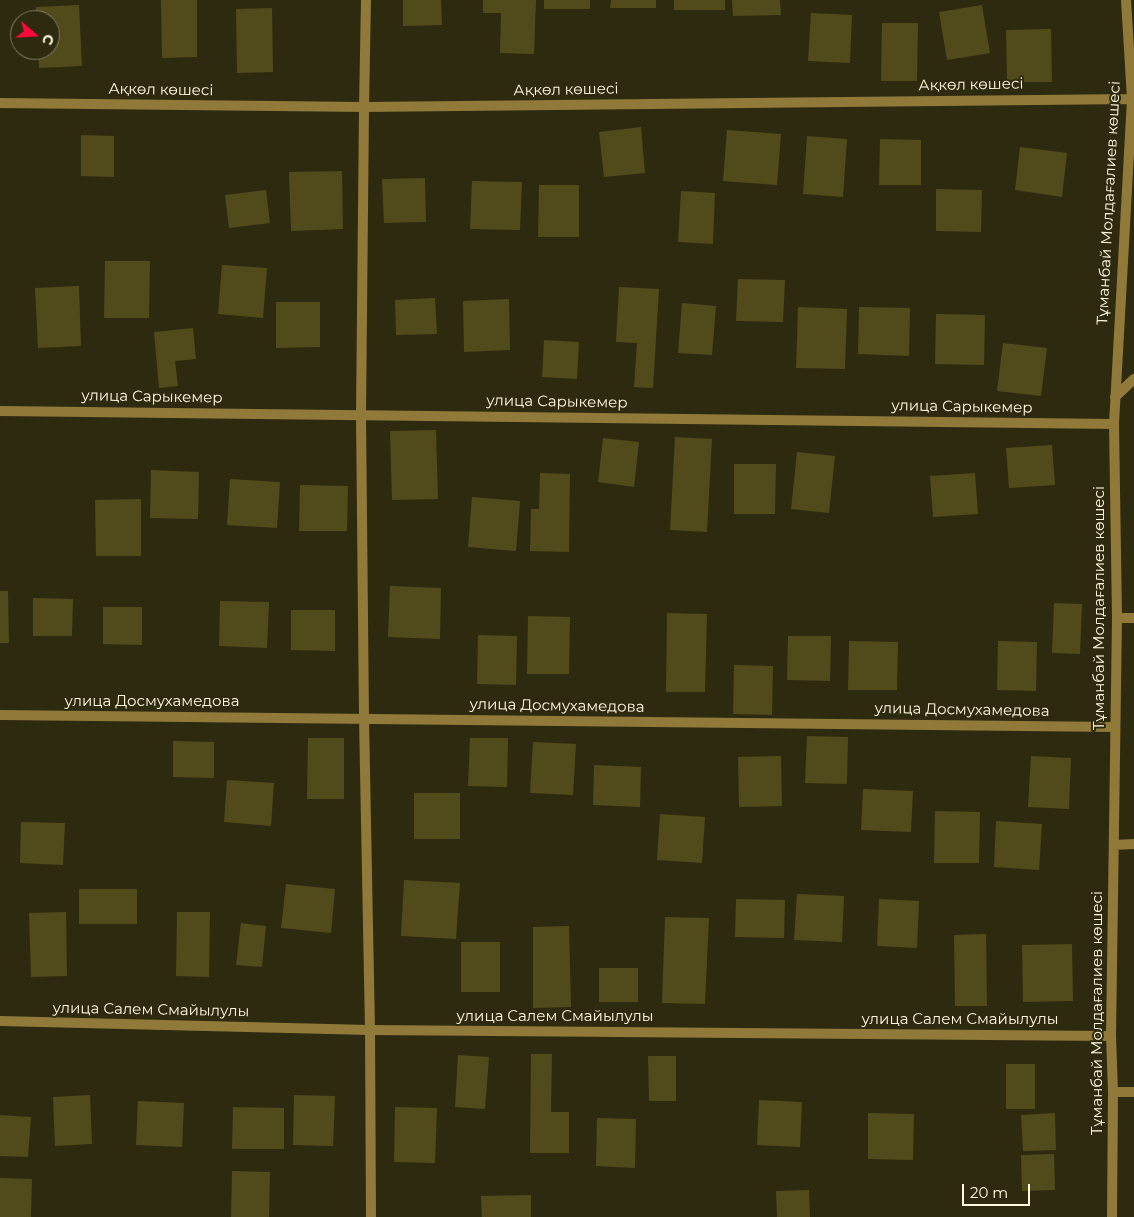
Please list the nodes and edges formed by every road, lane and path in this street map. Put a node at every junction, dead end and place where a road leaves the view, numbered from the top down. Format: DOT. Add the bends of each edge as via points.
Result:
graph roads {
  1 [pos="366,0"];
  2 [pos="1126,0"];
  3 [pos="1132,98"];
  4 [pos="0,103"];
  5 [pos="364,107"];
  6 [pos="1132,151"];
  7 [pos="1134,379"];
  8 [pos="1114,397"];
  9 [pos="0,411"];
  10 [pos="361,415"];
  11 [pos="1114,424"];
  12 [pos="1117,618"];
  13 [pos="1134,618"];
  14 [pos="0,715"];
  15 [pos="364,718"];
  16 [pos="1114,727"];
  17 [pos="1134,844"];
  18 [pos="1114,845"];
  19 [pos="0,1021"];
  20 [pos="370,1030"];
  21 [pos="1111,1036"];
  22 [pos="1112,1092"];
  23 [pos="1134,1092"];
  24 [pos="371,1217"];
  25 [pos="1112,1217"];
  1 -- 5 [label="street"];
  2 -- 3 [label="street, Тұманбай Молдағалиев көшесі"];
  3 -- 5 [label="street, Ақкөл көшесі"];
  3 -- 6 [label="street, Тұманбай Молдағалиев көшесі"];
  4 -- 5 [label="street, Ақкөл көшесі"];
  5 -- 10 [label="street"];
  6 -- 8 [label="street, Тұманбай Молдағалиев көшесі"];
  7 -- 8 [label="street"];
  8 -- 11 [label="street, Тұманбай Молдағалиев көшесі"];
  9 -- 10 [label="street, улица Сарыкемер"];
  10 -- 11 [label="street, улица Сарыкемер"];
  10 -- 15 [label="street"];
  11 -- 12 [label="street, Тұманбай Молдағалиев көшесі"];
  12 -- 13 [label="street"];
  12 -- 16 [label="street, Тұманбай Молдағалиев көшесі"];
  14 -- 15 [label="street, улица Досмухамедова"];
  15 -- 16 [label="street, улица Досмухамедова"];
  15 -- 20 [label="street"];
  16 -- 18 [label="street, Тұманбай Молдағалиев көшесі"];
  17 -- 18 [label="street"];
  18 -- 21 [label="street, Тұманбай Молдағалиев көшесі"];
  19 -- 20 [label="street, улица Салем Смайылулы"];
  20 -- 21 [label="street, улица Салем Смайылулы"];
  20 -- 24 [label="street"];
  21 -- 22 [label="street, Тұманбай Молдағалиев көшесі"];
  22 -- 23 [label="street"];
  22 -- 25 [label="street, Тұманбай Молдағалиев көшесі"];
}
